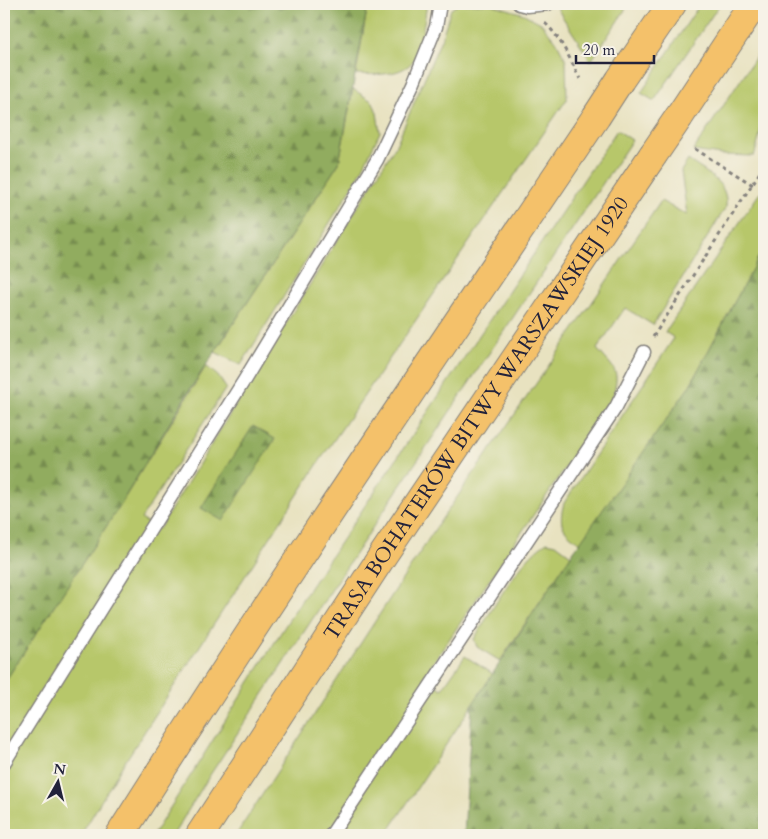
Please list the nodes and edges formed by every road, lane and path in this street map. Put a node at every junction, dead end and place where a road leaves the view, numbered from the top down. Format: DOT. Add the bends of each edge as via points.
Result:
graph roads {
  1 [pos="440,4"];
  2 [pos="548,4"];
  3 [pos="672,4"];
  4 [pos="754,4"];
  5 [pos="523,5"];
  6 [pos="580,78"];
  7 [pos="695,149"];
  8 [pos="764,166"];
  9 [pos="753,185"];
  10 [pos="644,352"];
  11 [pos="4,763"];
  12 [pos="120,835"];
  13 [pos="200,835"];
  14 [pos="331,835"];
  1 -- 11 [label="lane" via="436,27 377,160 245,379"];
  2 -- 5 [label="lane"];
  3 -- 12 [label="highway, bridge" via="311,541"];
  4 -- 13 [label="highway, TRASA BOHATERÓW BITWY WARSZAWSKIEJ 1920, bridge" via="383,555"];
  5 -- 6 [label="path" via="553,31"];
  7 -- 9 [label="path"];
  8 -- 9 [label="path"];
  9 -- 10 [label="path"];
  10 -- 14 [label="lane" via="616,407"];
}
